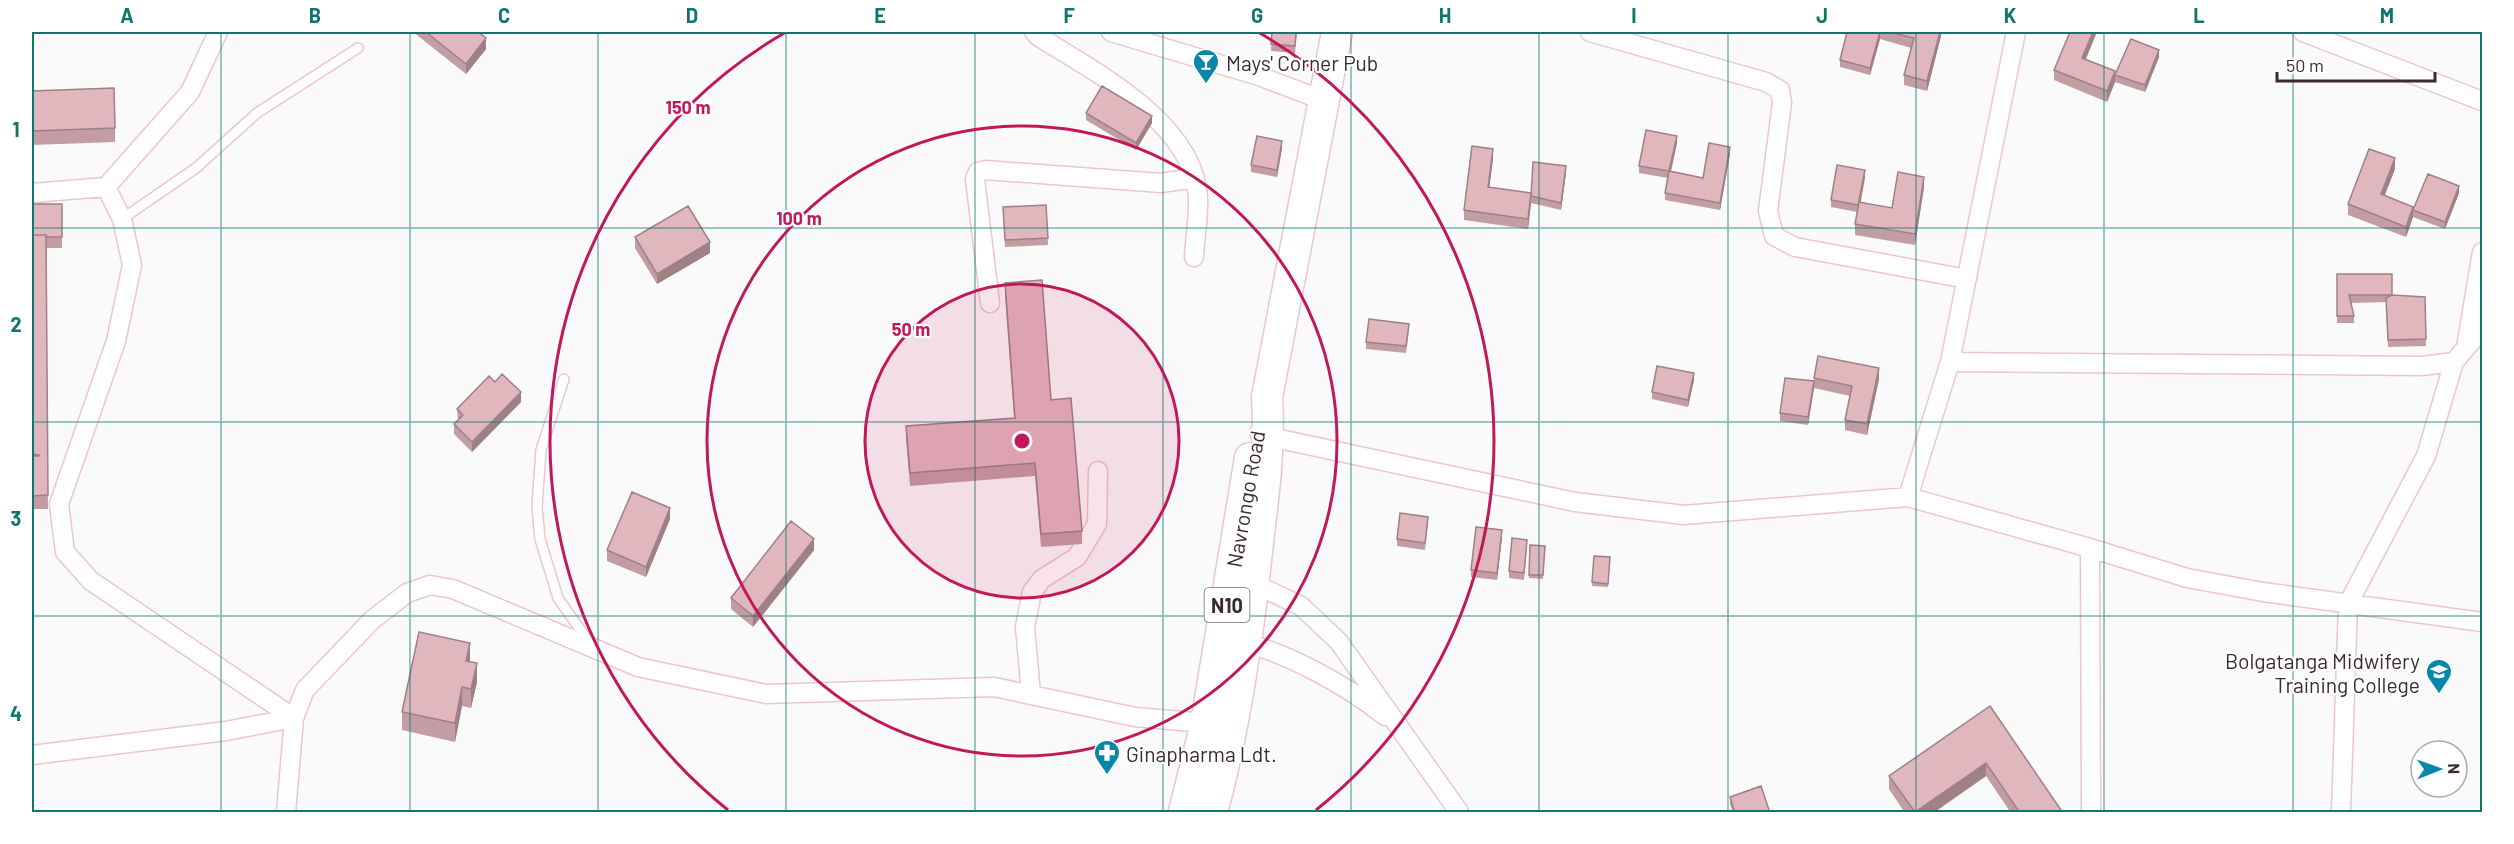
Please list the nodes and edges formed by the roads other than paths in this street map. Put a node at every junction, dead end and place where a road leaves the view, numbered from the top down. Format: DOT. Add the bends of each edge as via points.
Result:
graph roads {
  1 [pos="218,32"];
  2 [pos="1034,32"];
  3 [pos="1111,32"];
  4 [pos="1337,32"];
  5 [pos="1590,32"];
  6 [pos="2016,32"];
  7 [pos="2303,32"];
  8 [pos="358,48"];
  9 [pos="1325,101"];
  10 [pos="2482,101"];
  11 [pos="1194,178"];
  12 [pos="106,187"];
  13 [pos="32,193"];
  14 [pos="122,219"];
  15 [pos="2482,252"];
  16 [pos="1194,256"];
  17 [pos="1967,279"];
  18 [pos="990,303"];
  19 [pos="2482,329"];
  20 [pos="2460,355"];
  21 [pos="1950,362"];
  22 [pos="564,379"];
  23 [pos="1262,434"];
  24 [pos="1098,471"];
  25 [pos="1908,497"];
  26 [pos="2090,548"];
  27 [pos="1242,585"];
  28 [pos="2348,604"];
  29 [pos="2482,622"];
  30 [pos="1234,641"];
  31 [pos="594,648"];
  32 [pos="1031,694"];
  33 [pos="294,717"];
  34 [pos="1206,723"];
  35 [pos="1403,730"];
  36 [pos="32,754"];
  37 [pos="286,813"];
  38 [pos="1184,813"];
  39 [pos="1212,813"];
  40 [pos="1459,813"];
  41 [pos="2091,813"];
  42 [pos="2341,813"];
  1 -- 12 [label="street" via="190,92"];
  2 -- 11 [label="street" via="1133,96 1179,143"];
  3 -- 9 [label="street" via="1259,76"];
  4 -- 9 [label="highway, N10"];
  5 -- 17 [label="street" via="1766,82 1780,90 1782,103 1768,211 1774,236 1795,248"];
  6 -- 17 [label="street"];
  7 -- 10 [label="street"];
  8 -- 14 [label="lane" via="257,113 196,168"];
  9 -- 23 [label="highway, Navrongo Road / N10"];
  11 -- 16 [label="street" via="1198,196"];
  11 -- 18 [label="street" via="1161,183 978,172 975,179"];
  12 -- 13 [label="street"];
  12 -- 14 [label="street"];
  14 -- 33 [label="street" via="132,265 116,341 59,504 66,552 91,581"];
  15 -- 20 [label="street"];
  17 -- 21 [label="street"];
  19 -- 20 [label="street"];
  20 -- 21 [label="street" via="2422,366"];
  20 -- 28 [label="street" via="2426,456"];
  21 -- 25 [label="street"];
  22 -- 31 [label="lane" via="541,450 537,507 540,539 558,598"];
  23 -- 25 [label="street" via="1575,502 1684,514"];
  23 -- 27 [label="highway, Navrongo Road / N10"];
  24 -- 32 [label="street" via="1097,524 1077,558 1042,579 1032,592 1025,627"];
  25 -- 26 [label="street"];
  26 -- 28 [label="street" via="2187,578"];
  26 -- 41 [label="street"];
  27 -- 30 [label="highway, Navrongo Road / N10"];
  27 -- 35 [label="street" via="1268,590 1301,606 1319,622 1339,642"];
  28 -- 29 [label="street"];
  28 -- 42 [label="street"];
  30 -- 34 [label="highway, Navrongo Road / N10"];
  30 -- 35 [label="street" via="1346,686"];
  30 -- 39 [label="highway, Navrongo Road / N10" via="1232,730"];
  31 -- 32 [label="street" via="638,667 766,694 994,687"];
  31 -- 33 [label="street" via="453,589 430,585 407,593 372,620 305,690"];
  32 -- 34 [label="street" via="1135,717"];
  33 -- 36 [label="street" via="226,731"];
  33 -- 37 [label="street"];
  34 -- 38 [label="highway, Navrongo Road / N10"];
  35 -- 40 [label="street"];
}
